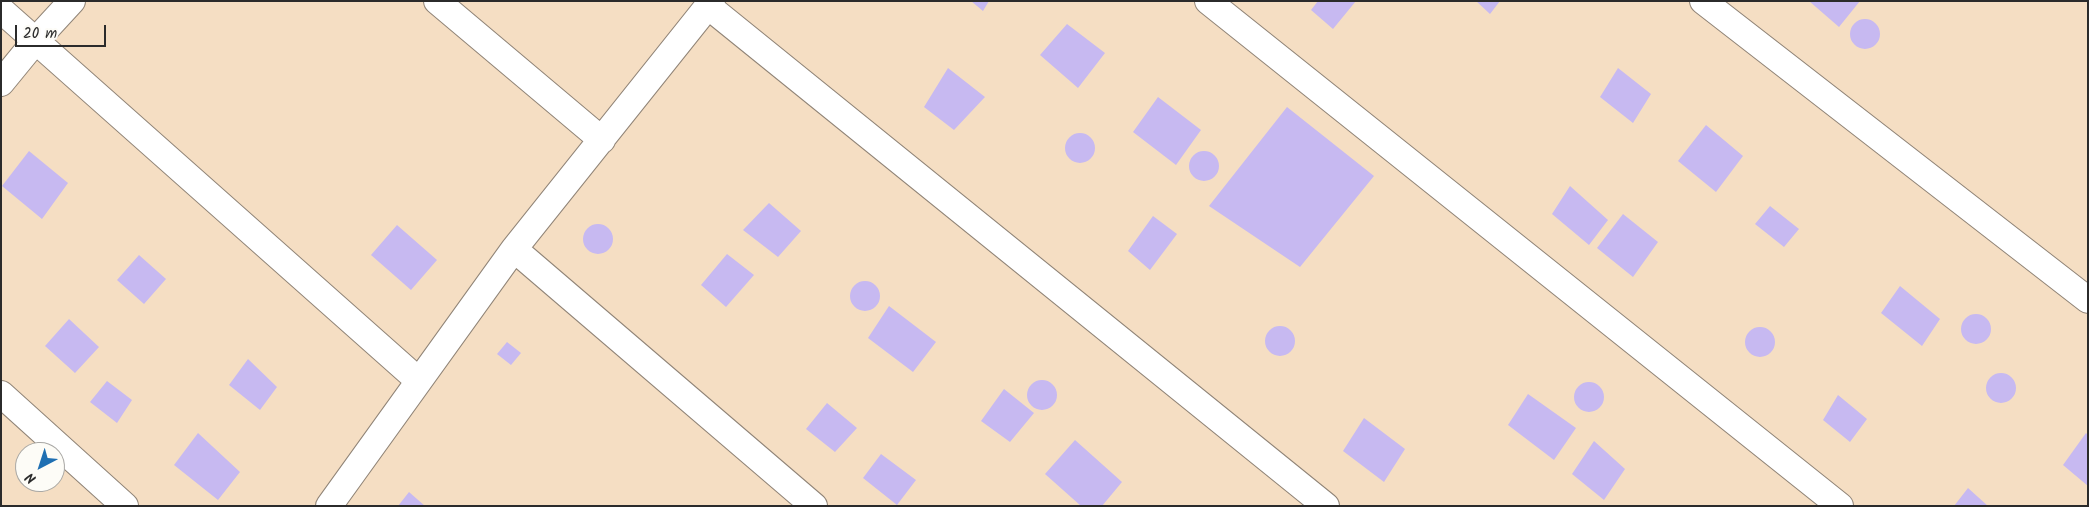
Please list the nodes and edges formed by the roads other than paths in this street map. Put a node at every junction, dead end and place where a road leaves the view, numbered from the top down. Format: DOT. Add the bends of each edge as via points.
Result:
graph roads {
  1 [pos="72,1"];
  2 [pos="437,1"];
  3 [pos="1208,1"];
  4 [pos="1703,1"];
  5 [pos="710,4"];
  6 [pos="1,10"];
  7 [pos="36,39"];
  8 [pos="1,83"];
  9 [pos="602,140"];
  10 [pos="514,250"];
  11 [pos="2088,300"];
  12 [pos="419,381"];
  13 [pos="1,394"];
  14 [pos="125,506"];
  15 [pos="329,506"];
  16 [pos="814,506"];
  17 [pos="1326,506"];
  18 [pos="1840,506"];
  1 -- 7 [label="street"];
  2 -- 9 [label="street"];
  3 -- 18 [label="street"];
  4 -- 11 [label="street"];
  5 -- 9 [label="street"];
  5 -- 17 [label="street"];
  6 -- 7 [label="street"];
  7 -- 8 [label="street"];
  7 -- 12 [label="street"];
  9 -- 10 [label="street"];
  10 -- 12 [label="street"];
  10 -- 16 [label="street"];
  12 -- 15 [label="street"];
  13 -- 14 [label="street"];
}
